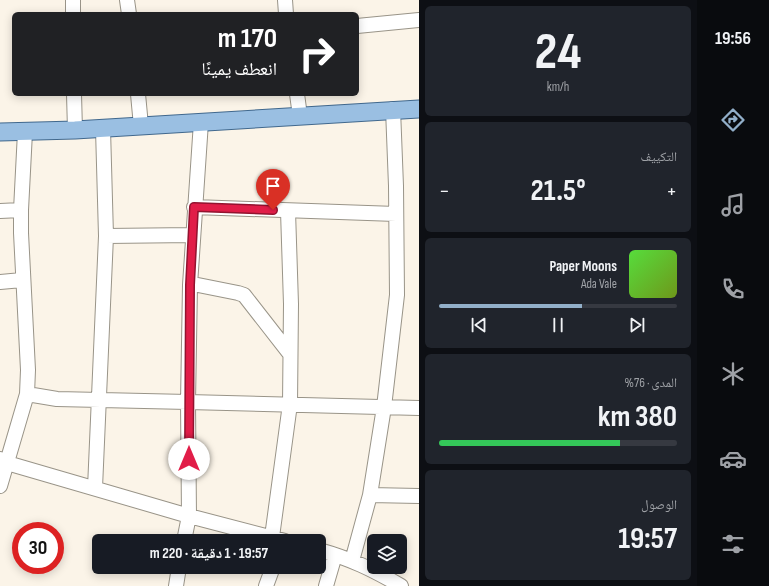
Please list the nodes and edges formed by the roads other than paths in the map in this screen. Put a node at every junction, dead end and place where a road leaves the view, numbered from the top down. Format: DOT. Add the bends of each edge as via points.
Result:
graph roads {
  1 [pos="73,0"];
  2 [pos="128,0"];
  3 [pos="284,0"];
  4 [pos="73,12"];
  5 [pos="129,12"];
  6 [pos="286,12"];
  7 [pos="419,20"];
  8 [pos="359,26"];
  9 [pos="74,96"];
  10 [pos="138,96"];
  11 [pos="297,96"];
  12 [pos="419,108"];
  13 [pos="393,110"];
  14 [pos="300,116"];
  15 [pos="200,122"];
  16 [pos="141,126"];
  17 [pos="103,129"];
  18 [pos="75,130"];
  19 [pos="0,132"];
  20 [pos="25,132"];
  21 [pos="194,207"];
  22 [pos="21,210"];
  23 [pos="0,211"];
  24 [pos="288,211"];
  25 [pos="396,214"];
  26 [pos="193,235"];
  27 [pos="106,236"];
  28 [pos="22,280"];
  29 [pos="0,282"];
  30 [pos="190,285"];
  31 [pos="290,354"];
  32 [pos="27,394"];
  33 [pos="99,399"];
  34 [pos="188,402"];
  35 [pos="290,404"];
  36 [pos="384,407"];
  37 [pos="419,408"];
  38 [pos="4,461"];
  39 [pos="0,486"];
  40 [pos="95,488"];
  41 [pos="370,495"];
  42 [pos="419,496"];
  43 [pos="189,516"];
  44 [pos="185,534"];
  45 [pos="257,534"];
  46 [pos="280,534"];
  47 [pos="326,552"];
  48 [pos="336,555"];
  49 [pos="352,561"];
  50 [pos="178,574"];
  51 [pos="270,574"];
  52 [pos="176,586"];
  53 [pos="266,586"];
  54 [pos="326,586"];
  55 [pos="401,586"];
  1 -- 4 [label="street"];
  2 -- 5 [label="street"];
  3 -- 6 [label="street"];
  7 -- 8 [label="street"];
  9 -- 18 [label="street"];
  10 -- 16 [label="street"];
  11 -- 14 [label="street"];
  12 -- 13 [label="main road"];
  13 -- 14 [label="main road"];
  13 -- 25 [label="street"];
  14 -- 15 [label="main road"];
  15 -- 16 [label="main road"];
  15 -- 21 [label="street"];
  16 -- 17 [label="main road"];
  17 -- 18 [label="main road"];
  17 -- 27 [label="street"];
  18 -- 20 [label="main road"];
  19 -- 20 [label="main road"];
  20 -- 22 [label="street"];
  21 -- 24 [label="street"];
  21 -- 26 [label="street"];
  22 -- 23 [label="street"];
  22 -- 28 [label="street"];
  24 -- 25 [label="street"];
  24 -- 31 [label="street"];
  25 -- 36 [label="street" via="397,295"];
  26 -- 27 [label="street"];
  26 -- 30 [label="street"];
  27 -- 33 [label="street"];
  28 -- 29 [label="street"];
  28 -- 32 [label="street" via="28,370"];
  30 -- 31 [label="street" via="244,295"];
  30 -- 34 [label="street"];
  31 -- 35 [label="street"];
  32 -- 33 [label="street" via="57,399"];
  32 -- 38 [label="street"];
  33 -- 34 [label="street"];
  33 -- 40 [label="street"];
  34 -- 35 [label="street"];
  34 -- 43 [label="street"];
  35 -- 36 [label="street"];
  35 -- 46 [label="street"];
  36 -- 37 [label="street"];
  36 -- 41 [label="street"];
  38 -- 39 [label="street"];
  38 -- 40 [label="street"];
  40 -- 43 [label="street"];
  41 -- 42 [label="street"];
  41 -- 49 [label="street"];
  43 -- 44 [label="street"];
  43 -- 45 [label="street"];
  47 -- 48 [label="street"];
  48 -- 49 [label="street"];
  48 -- 54 [label="street"];
  49 -- 55 [label="street"];
  50 -- 52 [label="street"];
  51 -- 53 [label="street"];
}
